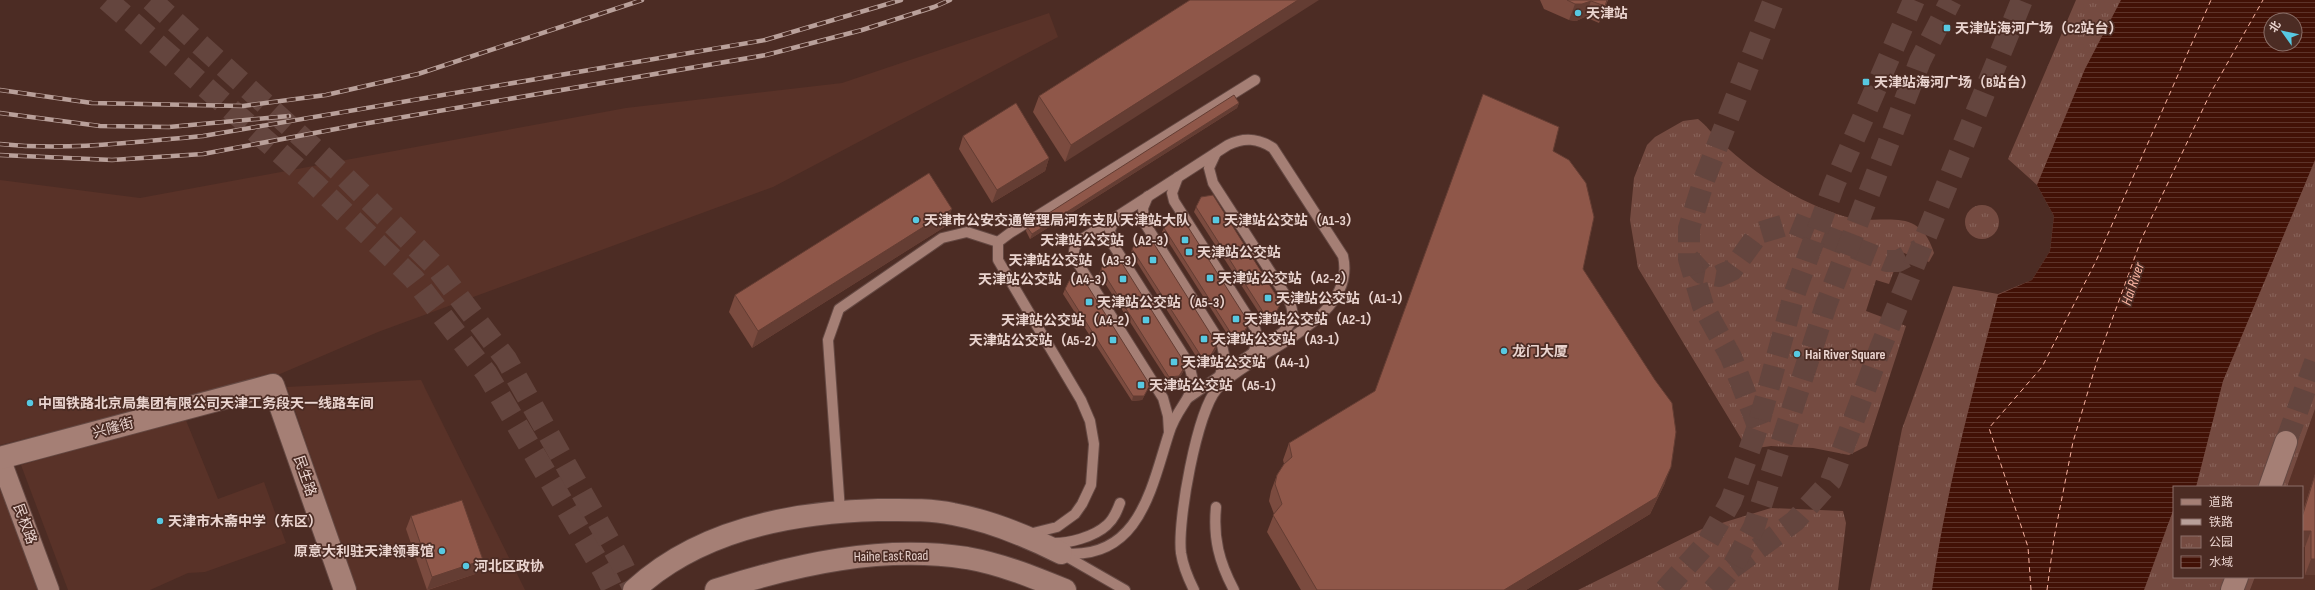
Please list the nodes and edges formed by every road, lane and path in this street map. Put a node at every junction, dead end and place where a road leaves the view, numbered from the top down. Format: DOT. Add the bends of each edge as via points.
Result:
graph roads {
  1 [pos="1255,80"];
  2 [pos="1216,153"];
  3 [pos="1179,177"];
  4 [pos="1148,196"];
  5 [pos="1116,217"];
  6 [pos="998,242"];
  7 [pos="1253,353"];
  8 [pos="1220,375"];
  9 [pos="273,385"];
  10 [pos="1185,400"];
  11 [pos="1169,432"];
  12 [pos="2286,442"];
  13 [pos="0,458"];
  14 [pos="2270,486"];
  15 [pos="1120,503"];
  16 [pos="1216,507"];
  17 [pos="840,511"];
  18 [pos="1032,539"];
  19 [pos="1061,553"];
  20 [pos="2237,578"];
  21 [pos="50,590"];
  22 [pos="345,590"];
  23 [pos="634,590"];
  24 [pos="716,590"];
  25 [pos="1065,590"];
  26 [pos="1125,590"];
  27 [pos="1194,590"];
  28 [pos="1234,590"];
  29 [pos="2232,590"];
  1 -- 6 [label="lane"];
  2 -- 3 [label="lane"];
  2 -- 7 [label="lane" via="1209,168 1213,183 1292,306 1294,314 1289,326"];
  2 -- 27 [label="lane" via="1245,139 1259,141 1273,148 1343,256 1345,263 1341,285 1326,311 1306,328 1224,384 1208,402 1181,521 1182,554"];
  3 -- 4 [label="lane"];
  3 -- 7 [label="lane" via="1172,193 1174,201 1254,328 1258,340"];
  4 -- 5 [label="lane"];
  4 -- 8 [label="lane" via="1143,208 1144,222 1222,345 1225,359"];
  5 -- 10 [label="lane" via="1110,230 1112,243 1192,371 1192,388"];
  5 -- 11 [label="lane" via="1082,239 1074,248 1073,254 1162,398 1168,416"];
  6 -- 17 [label="lane" via="967,232 942,238 839,309 828,340"];
  6 -- 18 [label="lane" via="998,260 1083,404 1090,420 1094,444 1091,485 1082,504 1075,514 1057,527"];
  7 -- 8 [label="lane"];
  8 -- 10 [label="lane"];
  9 -- 13 [label="main road, 兴隆街"];
  9 -- 22 [label="main road, 民生路"];
  10 -- 11 [label="lane"];
  11 -- 19 [label="lane" via="1149,497 1130,529 1110,544 1088,553"];
  12 -- 14 [label="main road"];
  13 -- 21 [label="street, 民权路"];
  15 -- 18 [label="lane" via="1107,525 1095,533 1070,541"];
  16 -- 28 [label="lane" via="1214,528 1217,551"];
  17 -- 18 [label="main road" via="896,510 952,514"];
  17 -- 23 [label="main road" via="800,516 736,532 683,553 653,573"];
  18 -- 19 [label="main road"];
  19 -- 26 [label="lane"];
  20 -- 29 [label="main road"];
  24 -- 25 [label="main road, Haihe East Road" via="824,561 908,554 967,558 999,565"];
}
